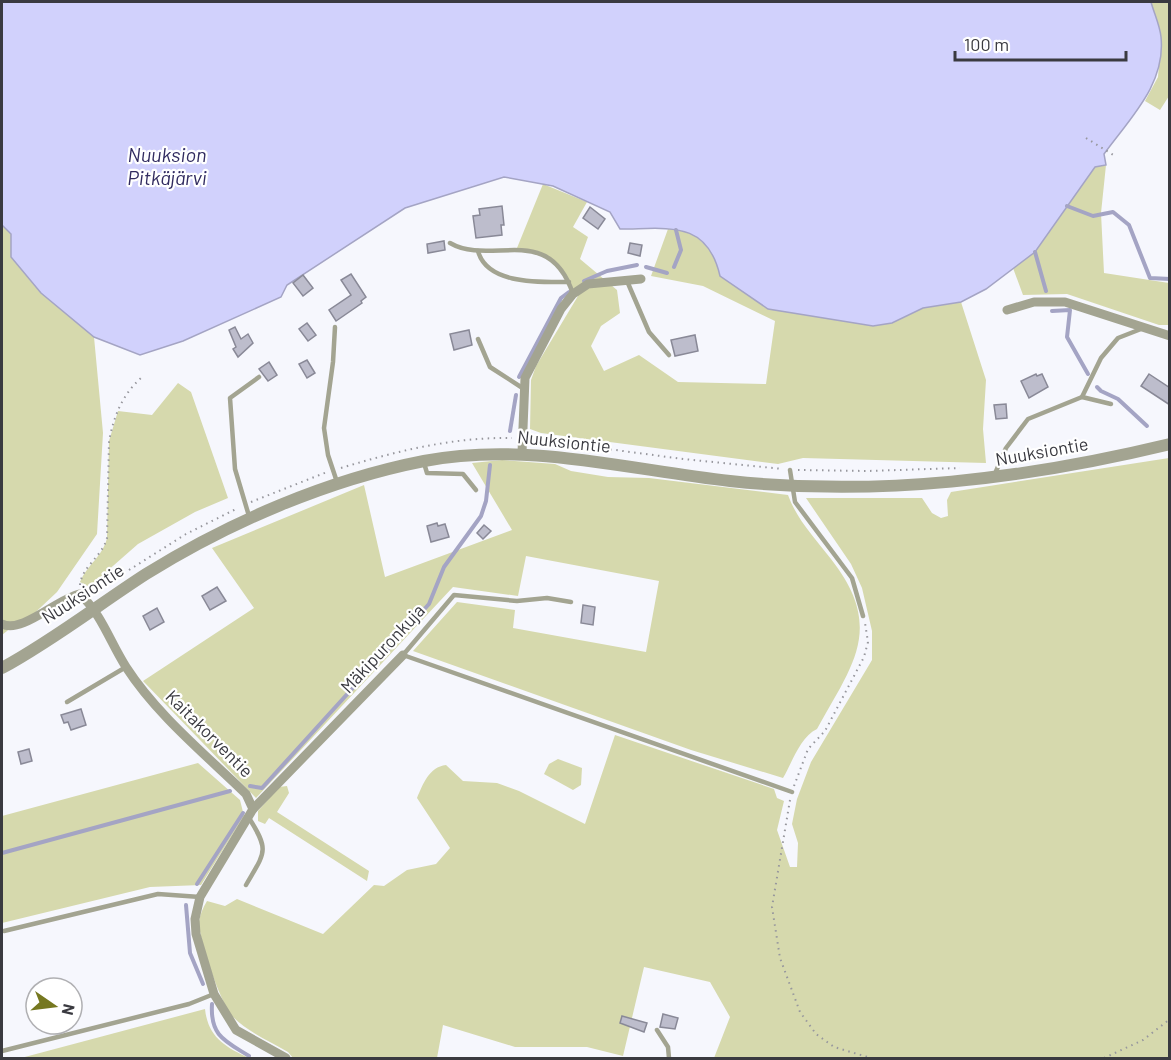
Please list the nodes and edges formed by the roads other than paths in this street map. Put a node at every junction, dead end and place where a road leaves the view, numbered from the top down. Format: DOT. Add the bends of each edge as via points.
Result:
graph roads {
  1 [pos="450,243"];
  2 [pos="478,251"];
  3 [pos="626,279"];
  4 [pos="641,279"];
  5 [pos="569,282"];
  6 [pos="573,294"];
  7 [pos="1007,310"];
  8 [pos="335,327"];
  9 [pos="1144,327"];
  10 [pos="1168,335"];
  11 [pos="478,339"];
  12 [pos="669,355"];
  13 [pos="259,377"];
  14 [pos="524,389"];
  15 [pos="1082,397"];
  16 [pos="1112,404"];
  17 [pos="1170,444"];
  18 [pos="522,453"];
  19 [pos="423,461"];
  20 [pos="790,470"];
  21 [pos="994,478"];
  22 [pos="338,485"];
  23 [pos="792,485"];
  24 [pos="476,490"];
  25 [pos="250,519"];
  26 [pos="571,602"];
  27 [pos="94,609"];
  28 [pos="863,616"];
  29 [pos="2,624"];
  30 [pos="403,655"];
  31 [pos="126,667"];
  32 [pos="2,668"];
  33 [pos="67,702"];
  34 [pos="792,792"];
  35 [pos="251,813"];
  36 [pos="246,885"];
  37 [pos="201,897"];
  38 [pos="4,931"];
  39 [pos="214,994"];
  40 [pos="657,1030"];
  41 [pos="2,1051"];
  42 [pos="286,1059"];
  43 [pos="669,1059"];
  1 -- 2 [label="lane"];
  2 -- 5 [label="lane" via="484,265 496,273 531,281"];
  2 -- 5 [label="lane" via="517,248 541,255 560,268"];
  3 -- 4 [label="street"];
  3 -- 6 [label="street" via="588,284"];
  3 -- 12 [label="lane" via="649,332"];
  5 -- 6 [label="lane"];
  6 -- 14 [label="street" via="531,363"];
  7 -- 9 [label="street" via="1034,302 1065,303"];
  8 -- 22 [label="lane" via="324,428"];
  9 -- 10 [label="street"];
  9 -- 15 [label="lane" via="1118,338 1101,358"];
  11 -- 14 [label="lane" via="490,367"];
  13 -- 25 [label="lane" via="230,398 235,469"];
  14 -- 18 [label="street"];
  15 -- 16 [label="lane"];
  15 -- 21 [label="lane" via="1028,419 1006,448"];
  17 -- 21 [label="street, Nuuksiontie" via="1053,470"];
  18 -- 19 [label="street, Nuuksiontie"];
  18 -- 23 [label="street, Nuuksiontie" via="731,481"];
  19 -- 22 [label="street, Nuuksiontie"];
  19 -- 24 [label="lane" via="428,473 463,474"];
  20 -- 23 [label="lane"];
  21 -- 23 [label="street, Nuuksiontie" via="868,487"];
  22 -- 25 [label="street, Nuuksiontie"];
  23 -- 28 [label="lane" via="795,502 805,518 852,578"];
  25 -- 27 [label="street, Nuuksiontie" via="183,552"];
  26 -- 30 [label="lane, Mäkipuronkuja" via="454,595"];
  27 -- 29 [label="street, Kaitakorventie" via="80,594 22,624"];
  27 -- 31 [label="street, Kaitakorventie"];
  27 -- 32 [label="street, Nuuksiontie"];
  30 -- 34 [label="lane"];
  30 -- 35 [label="street, Mäkipuronkuja"];
  31 -- 33 [label="lane"];
  31 -- 35 [label="street, Kaitakorventie" via="154,703 246,794"];
  35 -- 36 [label="lane" via="263,840 263,856"];
  35 -- 37 [label="street"];
  37 -- 38 [label="lane" via="158,894"];
  37 -- 39 [label="street" via="196,934"];
  39 -- 41 [label="lane" via="189,1004"];
  39 -- 42 [label="street" via="236,1030"];
  40 -- 43 [label="lane" via="668,1047"];
}
